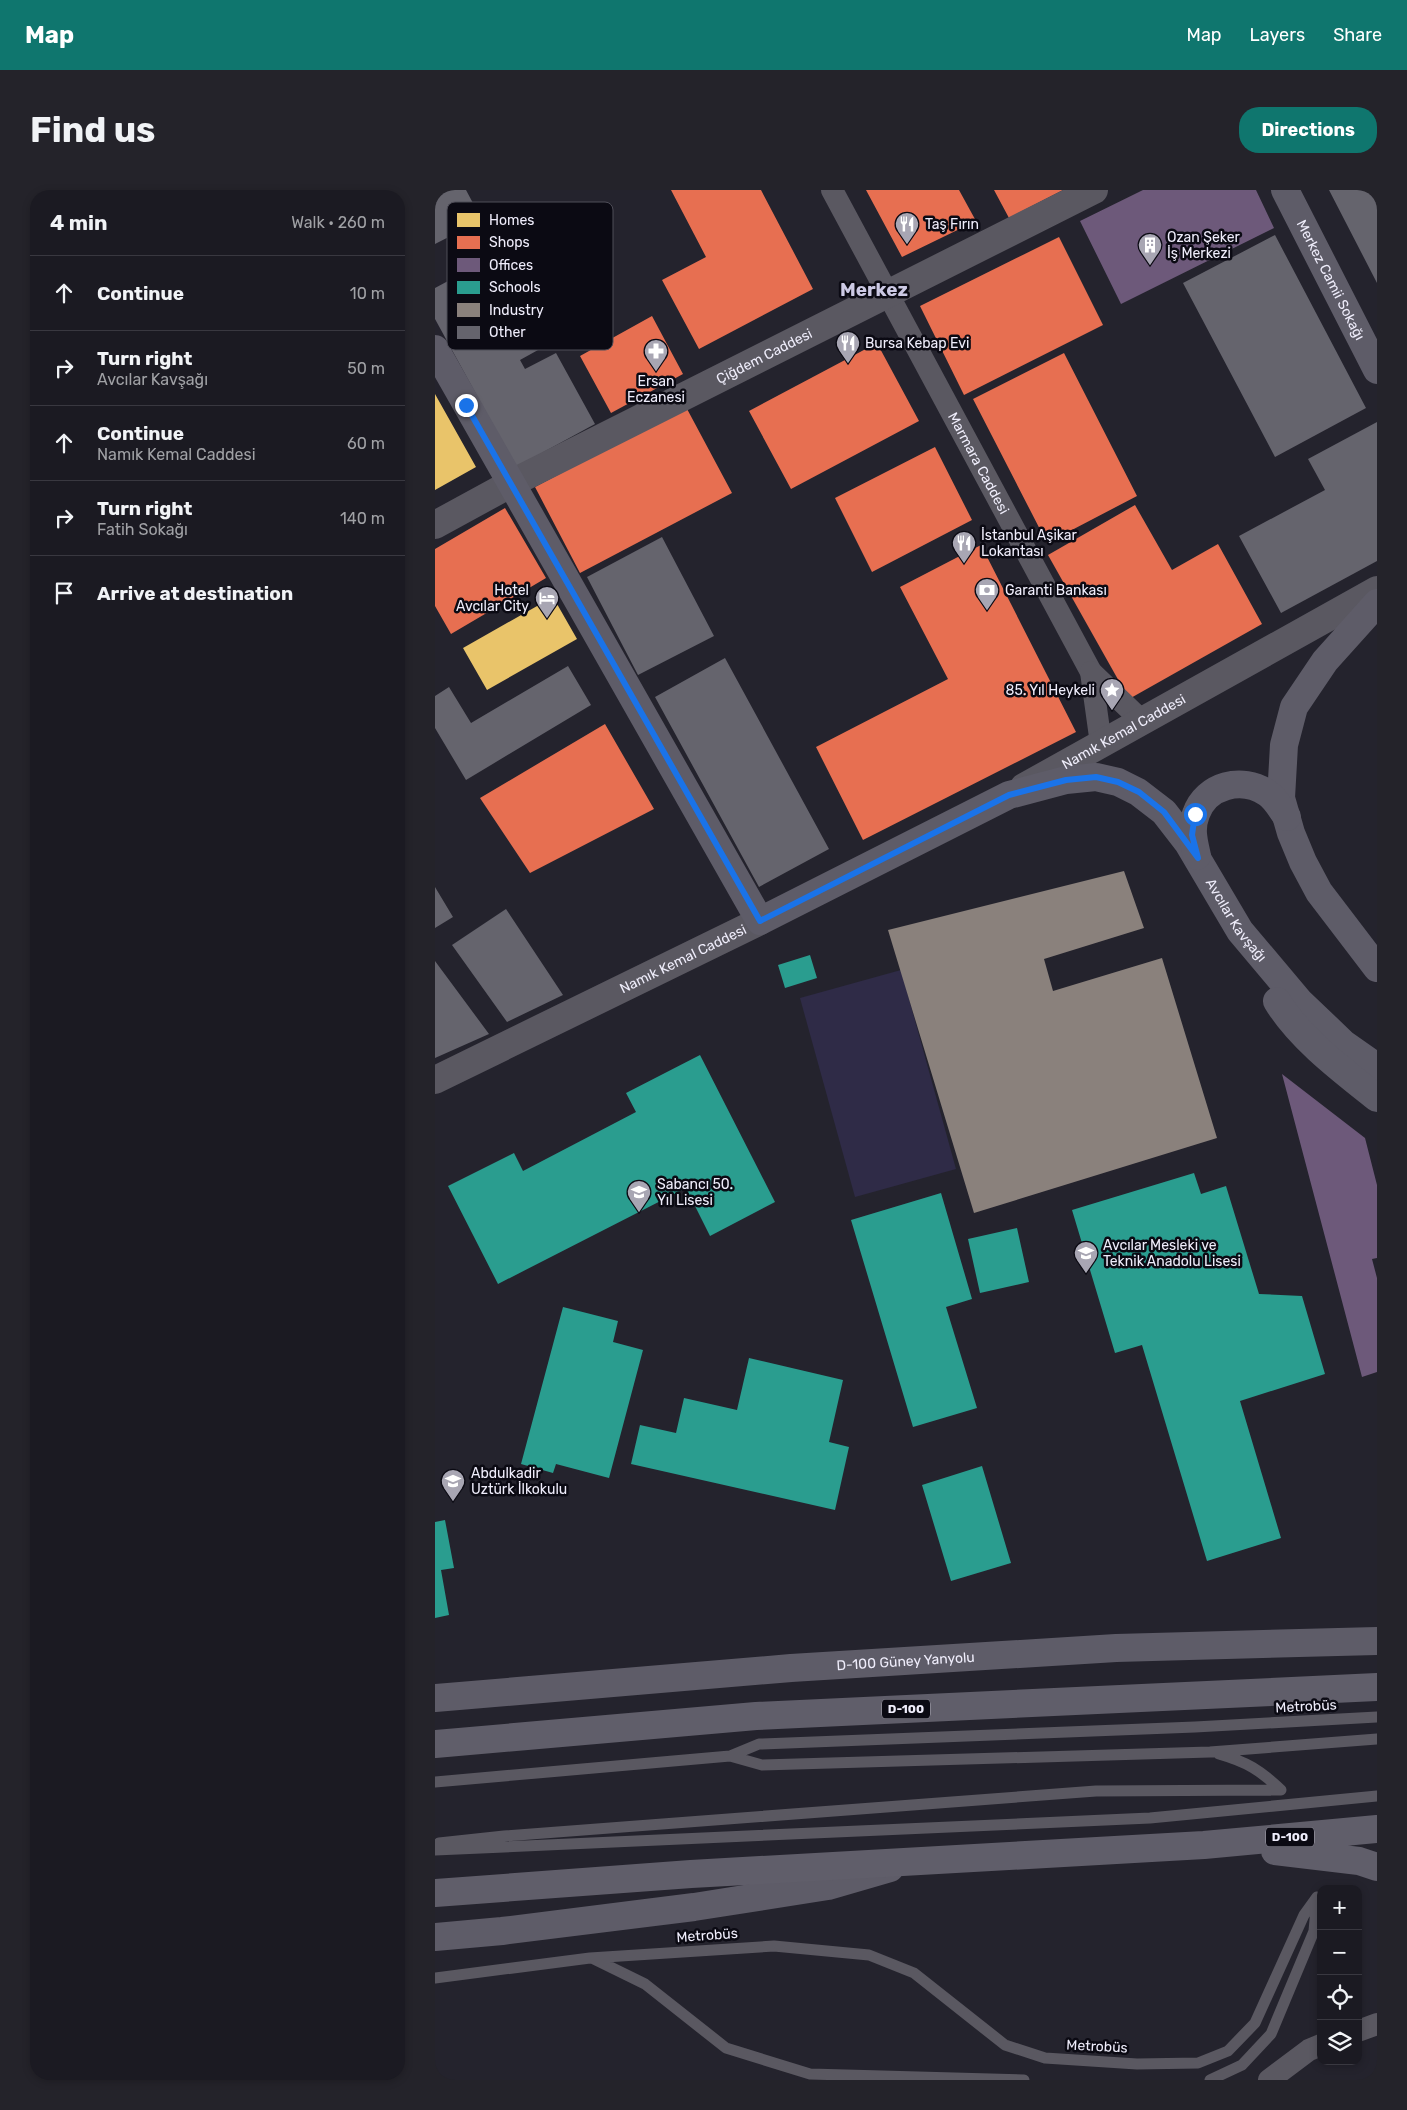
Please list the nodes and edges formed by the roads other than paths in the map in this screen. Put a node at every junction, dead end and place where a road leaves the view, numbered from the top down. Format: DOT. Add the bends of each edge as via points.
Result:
graph roads {
  1 [pos="832,190"];
  2 [pos="1094,190"];
  3 [pos="1285,190"];
  4 [pos="887,293"];
  5 [pos="435,349"];
  6 [pos="1377,370"];
  7 [pos="510,484"];
  8 [pos="435,525"];
  9 [pos="1377,590"];
  10 [pos="1377,603"];
  11 [pos="1091,672"];
  12 [pos="1143,722"];
  13 [pos="1101,744"];
  14 [pos="1009,795"];
  15 [pos="1289,825"];
  16 [pos="1198,858"];
  17 [pos="760,921"];
  18 [pos="1240,931"];
  19 [pos="1377,968"];
  20 [pos="1377,1067"];
  21 [pos="435,1080"];
  22 [pos="1377,1098"];
  23 [pos="1377,1641"];
  24 [pos="1377,1687"];
  25 [pos="435,1698"];
  26 [pos="1377,1717"];
  27 [pos="1377,1739"];
  28 [pos="435,1744"];
  29 [pos="1210,1752"];
  30 [pos="729,1756"];
  31 [pos="435,1782"];
  32 [pos="1377,1796"];
  33 [pos="1377,1829"];
  34 [pos="435,1844"];
  35 [pos="1204,1845"];
  36 [pos="435,1850"];
  37 [pos="913,1862"];
  38 [pos="1377,1867"];
  39 [pos="435,1893"];
  40 [pos="435,1937"];
  41 [pos="590,1958"];
  42 [pos="435,1978"];
  43 [pos="1377,2024"];
  44 [pos="1362,2030"];
  45 [pos="1317,2047"];
  46 [pos="1025,2080"];
  47 [pos="1210,2080"];
  48 [pos="1269,2080"];
  1 -- 4 [label="street, Marmara Caddesi"];
  2 -- 4 [label="main road, Çiğdem Caddesi"];
  3 -- 6 [label="main road, Merkez Camii Sokağı"];
  4 -- 7 [label="main road, Çiğdem Caddesi"];
  4 -- 11 [label="street, Marmara Caddesi"];
  5 -- 7 [label="main road"];
  7 -- 8 [label="main road, Çiğdem Caddesi"];
  7 -- 17 [label="main road"];
  9 -- 12 [label="main road, Namık Kemal Caddesi"];
  10 -- 15 [label="main road" via="1325,661 1294,707 1284,745 1281,798"];
  11 -- 12 [label="street"];
  11 -- 13 [label="street, Marmara Caddesi"];
  12 -- 13 [label="main road, Namık Kemal Caddesi"];
  13 -- 14 [label="main road, Namık Kemal Caddesi"];
  14 -- 16 [label="main road, Avcılar Kavşağı" via="1066,780 1096,777 1118,782 1139,792 1164,812"];
  14 -- 17 [label="main road, Namık Kemal Caddesi"];
  15 -- 16 [label="main road" via="1269,794 1256,787 1233,784 1218,788 1204,800 1195,814 1192,835"];
  15 -- 19 [label="main road" via="1319,892"];
  16 -- 18 [label="main road, Avcılar Kavşağı"];
  17 -- 21 [label="main road, Namık Kemal Caddesi"];
  18 -- 20 [label="main road, Avcılar Kavşağı" via="1299,1001 1344,1044"];
  18 -- 22 [label="main road" via="1280,1006 1343,1072"];
  23 -- 25 [label="main road, D-100 Güney Yanyolu" via="1116,1648 791,1668"];
  24 -- 28 [label="highway, D-100" via="766,1716"];
  26 -- 30 [label="lane, Metrobüs" via="759,1744"];
  27 -- 29 [label="lane, Metrobüs"];
  29 -- 30 [label="lane, Metrobüs" via="762,1765"];
  29 -- 34 [label="lane, Metrobüs" via="1244,1761 1265,1774 1281,1790 1095,1791"];
  30 -- 31 [label="lane, Metrobüs"];
  32 -- 36 [label="lane" via="1150,1818"];
  33 -- 35 [label="highway, D-100"];
  35 -- 37 [label="highway, D-100"];
  35 -- 38 [label="highway" via="1322,1855 1359,1860"];
  37 -- 39 [label="highway, D-100"];
  37 -- 40 [label="main road" via="828,1886 675,1909"];
  41 -- 42 [label="lane, Metrobüs"];
  41 -- 46 [label="lane" via="645,1984 726,2048 810,2074"];
  41 -- 47 [label="lane, Metrobüs" via="774,1946 869,1954 914,1973 1005,2045 1045,2058 1137,2064 1198,2063 1228,2051 1255,2023 1305,1915 1317,1897 1314,1932 1271,2034 1242,2065"];
  43 -- 44 [label="street"];
  45 -- 48 [label="street"];
}
